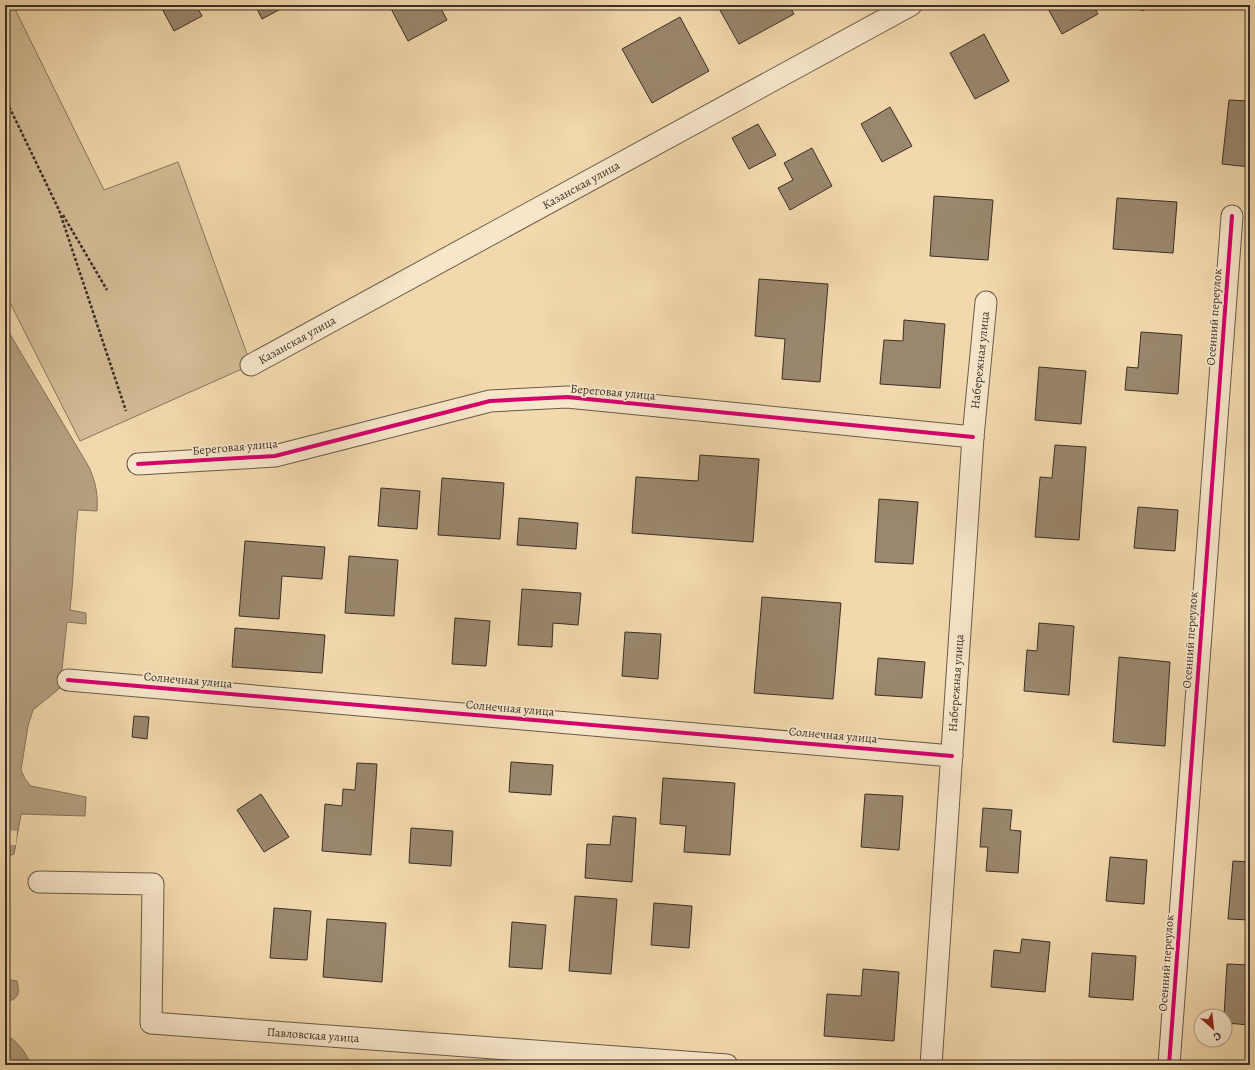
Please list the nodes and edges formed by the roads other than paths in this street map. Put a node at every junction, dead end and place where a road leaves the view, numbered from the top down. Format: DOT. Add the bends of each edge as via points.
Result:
graph roads {
  1 [pos="911,5"];
  2 [pos="1232,216"];
  3 [pos="986,302"];
  4 [pos="251,365"];
  5 [pos="973,437"];
  6 [pos="138,464"];
  7 [pos="68,680"];
  8 [pos="952,756"];
  9 [pos="39,882"];
  10 [pos="728,1065"];
  11 [pos="931,1065"];
  12 [pos="1169,1065"];
  1 -- 4 [label="street, Казанская улица"];
  2 -- 12 [label="street, Осенний переулок"];
  3 -- 5 [label="street, Набережная улица"];
  5 -- 6 [label="street, Береговая улица" via="567,397 490,401 275,456"];
  5 -- 8 [label="street, Набережная улица"];
  7 -- 8 [label="street, Солнечная улица"];
  8 -- 11 [label="street, Набережная улица"];
  9 -- 10 [label="street, Павловская улица" via="152,884 151,1023"];
}
